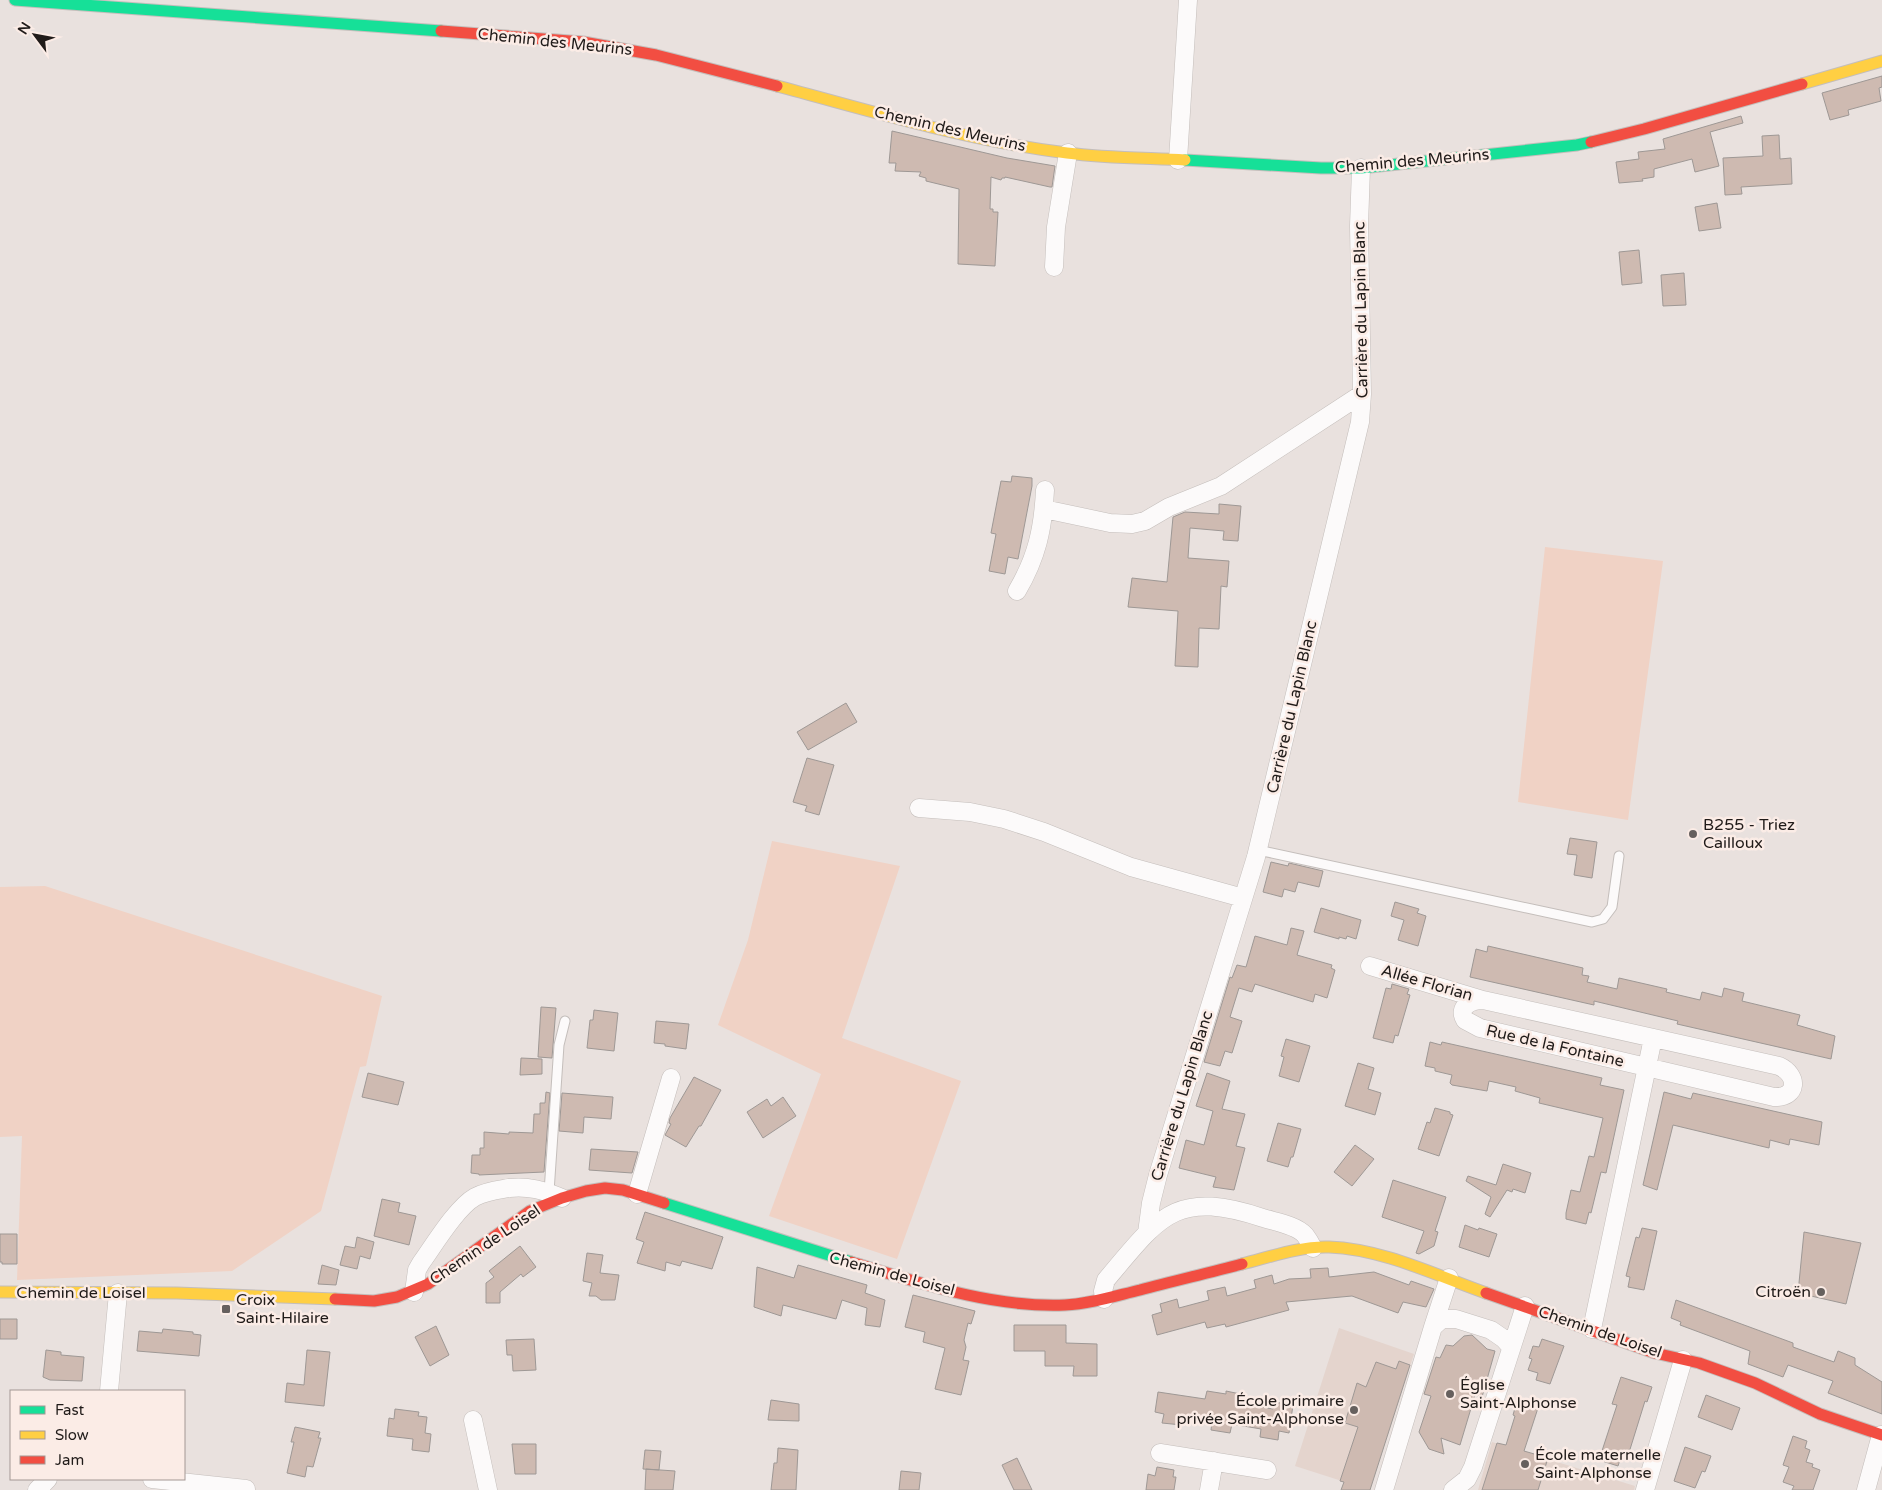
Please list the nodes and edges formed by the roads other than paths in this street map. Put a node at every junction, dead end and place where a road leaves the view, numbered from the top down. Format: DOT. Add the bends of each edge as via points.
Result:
graph roads {
  1 [pos="15,0"];
  2 [pos="1188,0"];
  3 [pos="1882,61"];
  4 [pos="1068,153"];
  5 [pos="1178,160"];
  6 [pos="1361,168"];
  7 [pos="1054,267"];
  8 [pos="1362,394"];
  9 [pos="1045,490"];
  10 [pos="1044,509"];
  11 [pos="1017,591"];
  12 [pos="919,808"];
  13 [pos="1258,850"];
  14 [pos="1619,856"];
  15 [pos="1243,898"];
  16 [pos="1370,966"];
  17 [pos="1483,1000"];
  18 [pos="565,1021"];
  19 [pos="1653,1038"];
  20 [pos="1647,1067"];
  21 [pos="671,1078"];
  22 [pos="637,1194"];
  23 [pos="555,1195"];
  24 [pos="1147,1233"];
  25 [pos="1313,1248"];
  26 [pos="1449,1278"];
  27 [pos="0,1292"];
  28 [pos="414,1292"];
  29 [pos="118,1293"];
  30 [pos="1104,1299"];
  31 [pos="1525,1306"];
  32 [pos="1433,1327"];
  33 [pos="1592,1329"];
  34 [pos="1511,1347"];
  35 [pos="1683,1360"];
  36 [pos="109,1390"];
  37 [pos="474,1420"];
  38 [pos="1882,1435"];
  39 [pos="1160,1453"];
  40 [pos="1214,1462"];
  41 [pos="1267,1470"];
  42 [pos="47,1480"];
  43 [pos="162,1480"];
  44 [pos="246,1488"];
  45 [pos="37,1490"];
  46 [pos="488,1490"];
  47 [pos="1209,1490"];
  48 [pos="1384,1490"];
  49 [pos="1454,1490"];
  50 [pos="1645,1490"];
  51 [pos="1866,1490"];
  1 -- 4 [label="street, Chemin des Meurins" via="602,45 656,55 970,136"];
  2 -- 5 [label="street"];
  3 -- 6 [label="street, Chemin des Meurins" via="1584,143"];
  4 -- 5 [label="street, Chemin des Meurins"];
  4 -- 7 [label="street" via="1056,227"];
  5 -- 6 [label="street, Chemin des Meurins"];
  6 -- 8 [label="street, Carrière du Lapin Blanc"];
  8 -- 10 [label="street" via="1221,486 1169,506 1145,521 1117,524"];
  8 -- 13 [label="street, Carrière du Lapin Blanc" via="1358,436"];
  9 -- 10 [label="street"];
  10 -- 11 [label="street" via="1037,550"];
  12 -- 15 [label="street" via="970,812 1004,819 1125,865"];
  13 -- 14 [label="lane" via="1592,922 1603,919 1612,908"];
  13 -- 15 [label="street, Carrière du Lapin Blanc"];
  15 -- 24 [label="street, Carrière du Lapin Blanc" via="1158,1175"];
  16 -- 17 [label="street, Allée Florian"];
  17 -- 19 [label="street, Rue de la Fontaine"];
  17 -- 20 [label="street, Rue de la Fontaine" via="1466,1005 1462,1014 1467,1022 1480,1028"];
  18 -- 23 [label="lane" via="559,1045"];
  19 -- 20 [label="street, Rue de la Fontaine"];
  19 -- 20 [label="street, Rue de la Fontaine" via="1779,1066 1792,1076 1793,1086 1783,1097 1774,1096"];
  20 -- 33 [label="street, Rue de la Fontaine"];
  21 -- 22 [label="street"];
  22 -- 23 [label="street, Chemin de Loisel" via="606,1188"];
  22 -- 30 [label="street, Chemin de Loisel" via="820,1254 978,1297 1051,1306"];
  23 -- 28 [label="street, Chemin de Loisel"];
  23 -- 28 [label="street" via="519,1187 492,1190 474,1197 461,1209 421,1263"];
  24 -- 25 [label="street" via="1171,1213 1210,1205 1253,1214 1291,1227 1305,1235"];
  24 -- 30 [label="street" via="1106,1280"];
  25 -- 26 [label="street, Chemin de Loisel" via="1369,1251"];
  25 -- 30 [label="street, Chemin de Loisel" via="1277,1254"];
  26 -- 31 [label="street, Chemin de Loisel"];
  26 -- 32 [label="street"];
  27 -- 29 [label="street, Chemin de Loisel"];
  28 -- 29 [label="street, Chemin de Loisel" via="385,1300 360,1302"];
  29 -- 36 [label="street"];
  31 -- 33 [label="street, Chemin de Loisel"];
  31 -- 34 [label="street"];
  32 -- 34 [label="street" via="1442,1319 1456,1319 1491,1330"];
  32 -- 48 [label="street"];
  33 -- 35 [label="street, Chemin de Loisel"];
  34 -- 49 [label="street" via="1473,1467 1467,1479"];
  35 -- 38 [label="street, Chemin de Loisel" via="1755,1383 1820,1414"];
  35 -- 50 [label="street"];
  37 -- 46 [label="street"];
  38 -- 51 [label="street"];
  39 -- 40 [label="street"];
  40 -- 41 [label="street"];
  40 -- 47 [label="street"];
  42 -- 45 [label="street"];
  43 -- 44 [label="street"];
}
